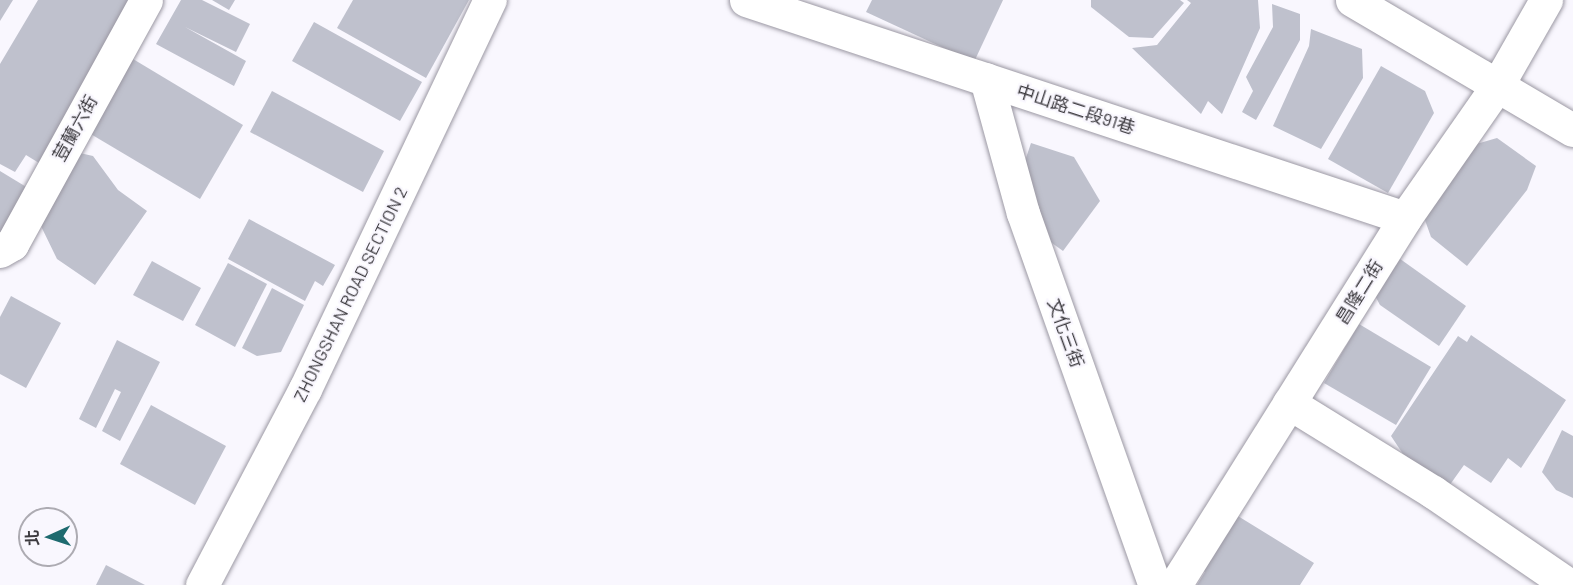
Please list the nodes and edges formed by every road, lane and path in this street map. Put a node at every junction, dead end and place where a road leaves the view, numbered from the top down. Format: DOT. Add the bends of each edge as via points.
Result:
graph roads {
  1 [pos="146,0"];
  2 [pos="490,0"];
  3 [pos="746,0"];
  4 [pos="1352,0"];
  5 [pos="1546,0"];
  6 [pos="986,79"];
  7 [pos="1497,86"];
  8 [pos="1573,130"];
  9 [pos="1405,218"];
  10 [pos="0,251"];
  11 [pos="1289,403"];
  12 [pos="202,585"];
  13 [pos="1155,585"];
  14 [pos="1175,585"];
  15 [pos="1569,585"];
  1 -- 10 [label="street, 荳蘭六街" via="12,244"];
  2 -- 12 [label="street, ZHONGSHAN ROAD SECTION 2" via="305,389"];
  3 -- 6 [label="street, 中山路二段91巷"];
  4 -- 7 [label="street"];
  5 -- 7 [label="street, 昌隆二街"];
  6 -- 9 [label="street, 中山路二段91巷"];
  6 -- 13 [label="street, 文化三街" via="1023,213"];
  7 -- 8 [label="street"];
  7 -- 9 [label="street, 昌隆二街"];
  9 -- 11 [label="street, 昌隆二街"];
  11 -- 14 [label="street, 昌隆二街"];
  11 -- 15 [label="street" via="1432,492"];
}
